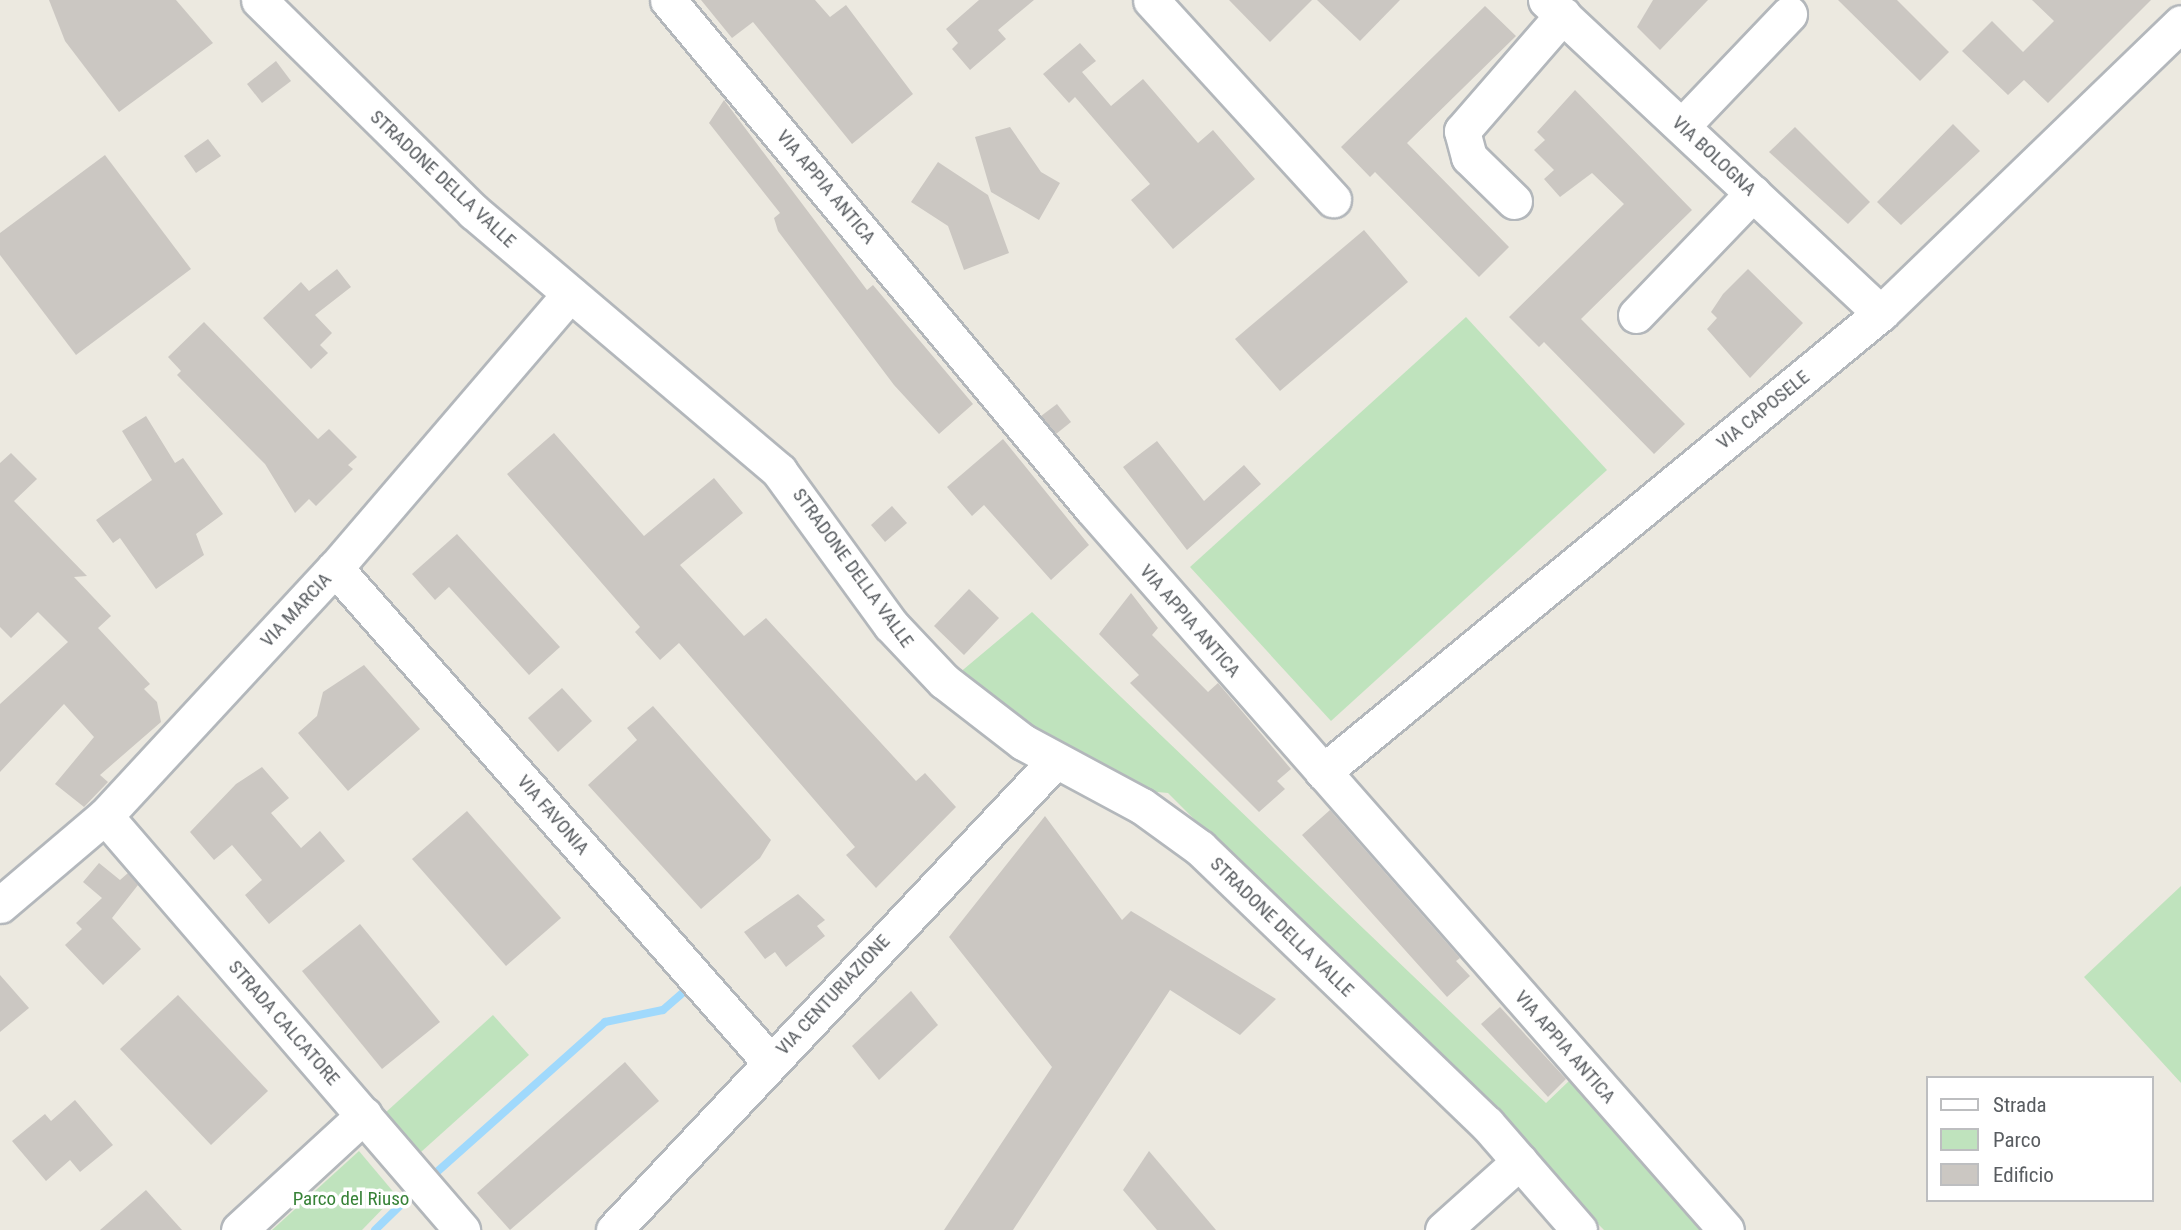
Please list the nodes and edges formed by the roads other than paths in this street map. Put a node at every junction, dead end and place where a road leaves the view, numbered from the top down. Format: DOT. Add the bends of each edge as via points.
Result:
graph roads {
  1 [pos="259,0"];
  2 [pos="668,0"];
  3 [pos="1151,0"];
  4 [pos="1555,8"];
  5 [pos="1789,14"];
  6 [pos="2181,23"];
  7 [pos="1682,126"];
  8 [pos="1753,193"];
  9 [pos="1333,200"];
  10 [pos="1514,201"];
  11 [pos="570,294"];
  12 [pos="1881,313"];
  13 [pos="1636,315"];
  14 [pos="335,568"];
  15 [pos="1055,761"];
  16 [pos="1323,772"];
  17 [pos="105,816"];
  18 [pos="0,905"];
  19 [pos="770,1062"];
  20 [pos="364,1115"];
  21 [pos="1520,1161"];
  22 [pos="239,1230"];
  23 [pos="462,1230"];
  24 [pos="614,1230"];
  25 [pos="1443,1230"];
  26 [pos="1579,1230"];
  27 [pos="1726,1230"];
  1 -- 11 [label="street, STRADONE DELLA VALLE" via="454,193"];
  2 -- 16 [label="street, VIA APPIA ANTICA" via="1091,507"];
  3 -- 9 [label="street"];
  4 -- 7 [label="street, VIA BOLOGNA"];
  4 -- 10 [label="street" via="1462,131 1469,157"];
  5 -- 7 [label="street"];
  6 -- 12 [label="street, VIA CAPOSELE"];
  7 -- 8 [label="street, VIA BOLOGNA"];
  8 -- 12 [label="street, VIA BOLOGNA"];
  8 -- 13 [label="street"];
  11 -- 14 [label="street, VIA MARCIA"];
  11 -- 15 [label="street, STRADONE DELLA VALLE" via="779,471 929,667 997,724"];
  12 -- 16 [label="street, VIA CAPOSELE"];
  14 -- 17 [label="street, VIA MARCIA"];
  14 -- 19 [label="street, VIA FAVONIA"];
  15 -- 19 [label="street, VIA CENTURIAZIONE"];
  15 -- 21 [label="street, STRADONE DELLA VALLE" via="1142,806 1200,848"];
  16 -- 27 [label="street, VIA APPIA ANTICA"];
  17 -- 18 [label="street, VIA MARCIA"];
  17 -- 20 [label="street, STRADA CALCATORE"];
  19 -- 24 [label="street, VIA CENTURIAZIONE"];
  20 -- 22 [label="street"];
  20 -- 23 [label="street, STRADA CALCATORE"];
  21 -- 25 [label="street"];
  21 -- 26 [label="street, STRADONE DELLA VALLE"];
}
